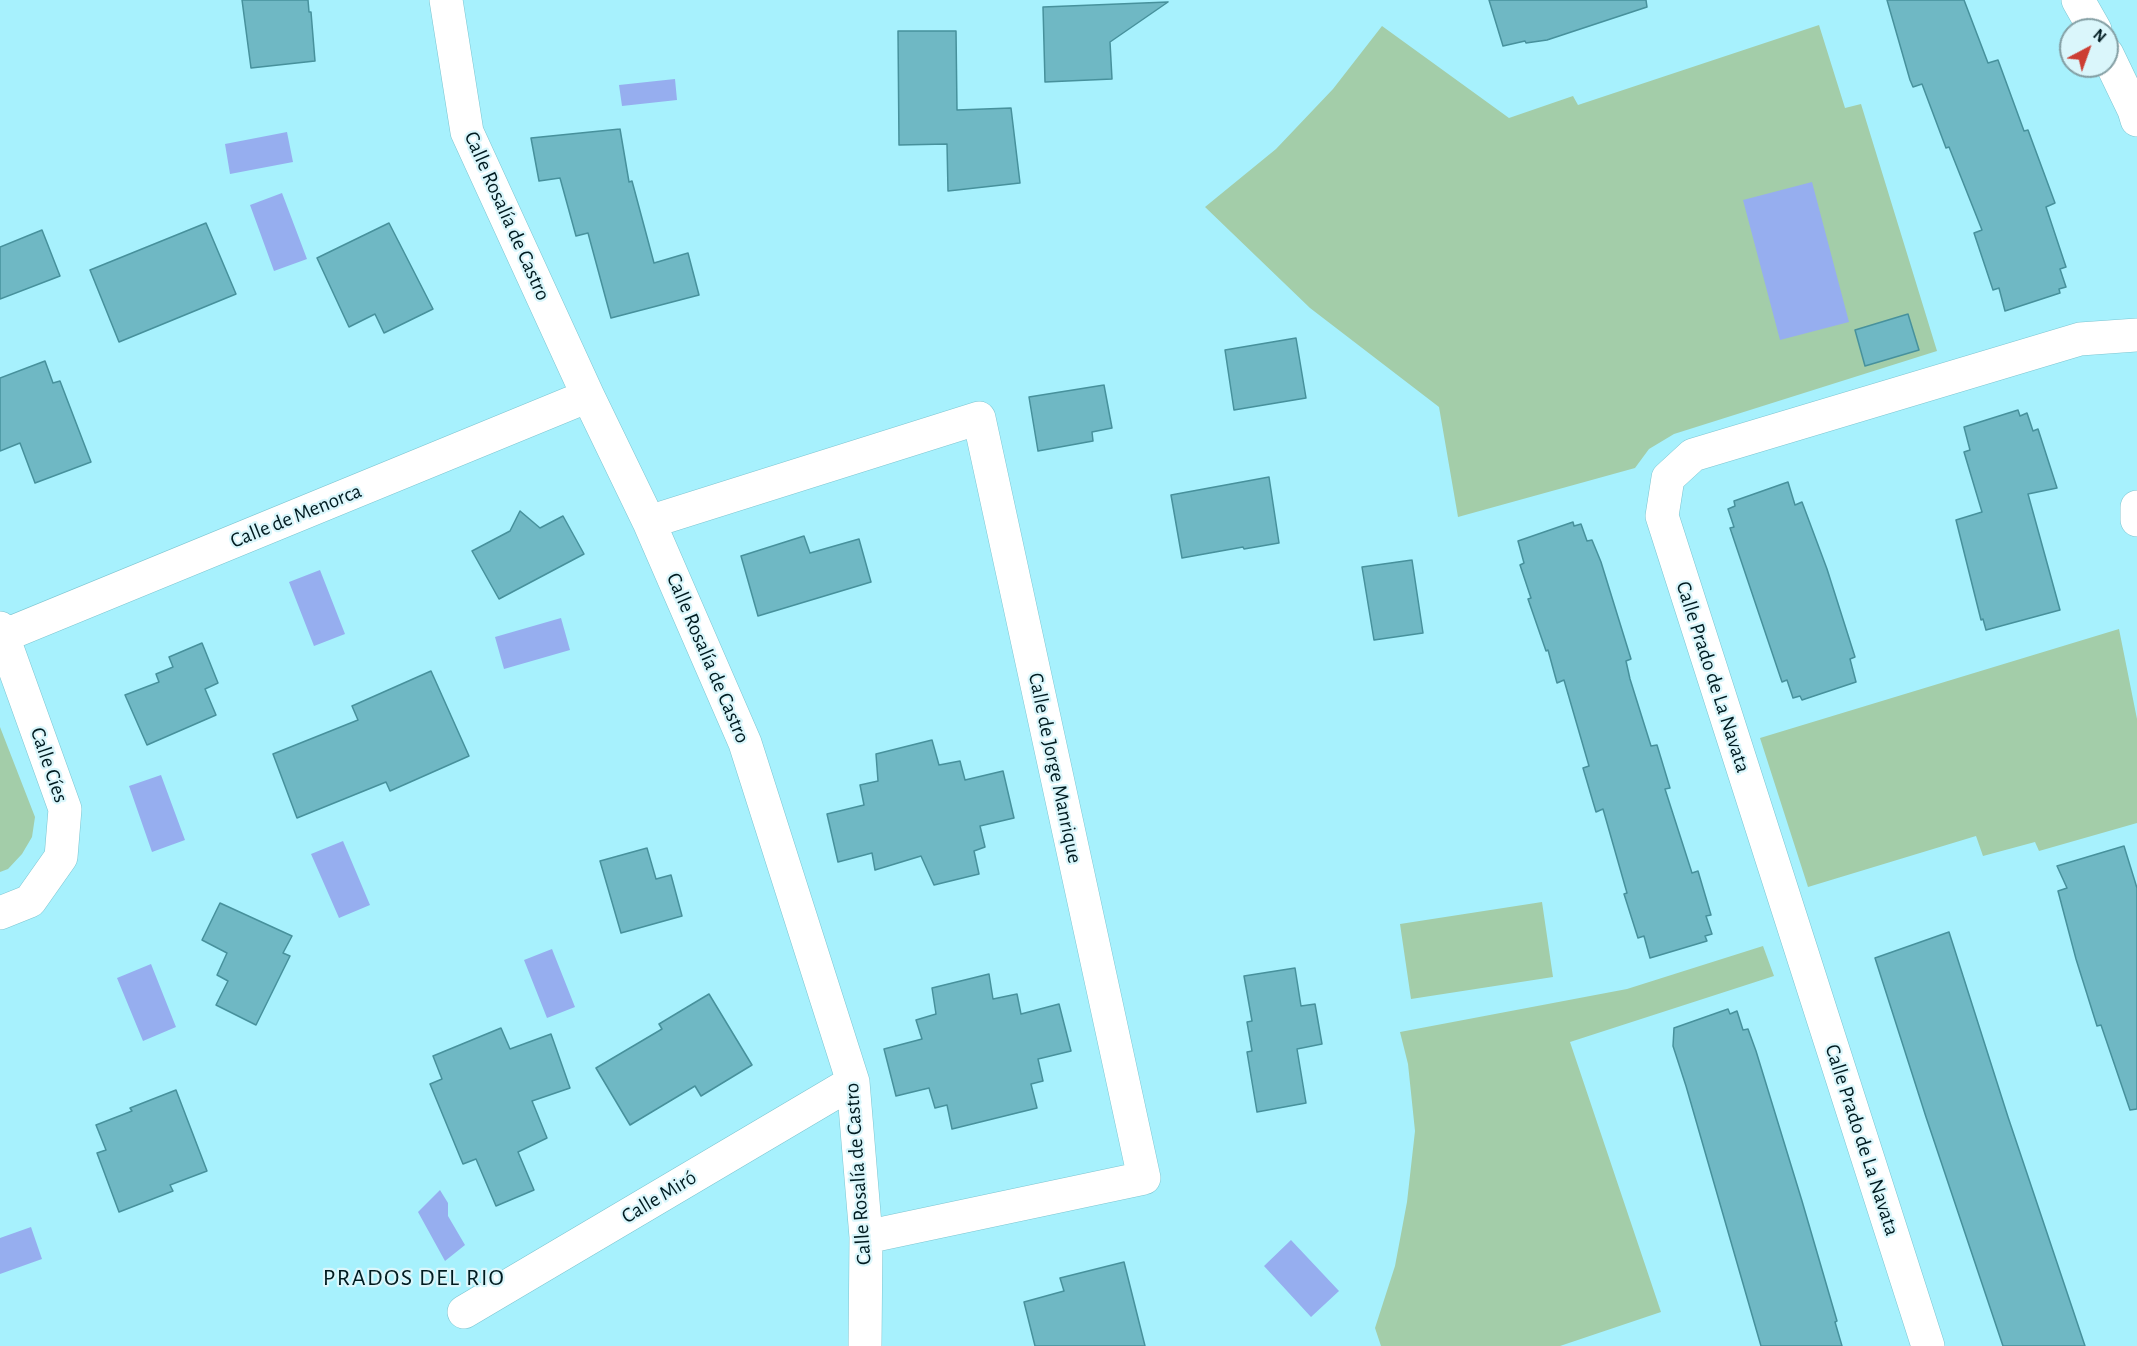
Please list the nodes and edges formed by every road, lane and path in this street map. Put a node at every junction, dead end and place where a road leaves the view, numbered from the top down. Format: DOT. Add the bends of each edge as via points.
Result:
graph roads {
  1 [pos="446,0"];
  2 [pos="2078,0"];
  3 [pos="2089,18"];
  4 [pos="2119,78"];
  5 [pos="2137,120"];
  6 [pos="2137,335"];
  7 [pos="588,396"];
  8 [pos="2137,507"];
  9 [pos="2137,520"];
  10 [pos="649,522"];
  11 [pos="2,632"];
  12 [pos="0,913"];
  13 [pos="853,1082"];
  14 [pos="866,1236"];
  15 [pos="464,1312"];
  16 [pos="865,1346"];
  17 [pos="1928,1346"];
  1 -- 7 [label="street, Calle Rosalía de Castro" via="467,132"];
  2 -- 3 [label="street"];
  4 -- 5 [label="street"];
  6 -- 17 [label="street, Calle Prado de La Navata" via="2080,339 1693,455 1668,478 1662,516"];
  7 -- 10 [label="street, Calle Rosalía de Castro"];
  7 -- 11 [label="street, Calle de Menorca"];
  8 -- 9 [label="street"];
  10 -- 13 [label="street, Calle Rosalía de Castro" via="745,743"];
  10 -- 14 [label="street, Calle de Jorge Manrique" via="980,418 1144,1178"];
  11 -- 12 [label="street, Calle Cíes" via="65,809 61,857 30,901"];
  13 -- 14 [label="street, Calle Rosalía de Castro"];
  13 -- 15 [label="street, Calle Miró"];
  14 -- 16 [label="street, Calle Rosalía de Castro"];
}
